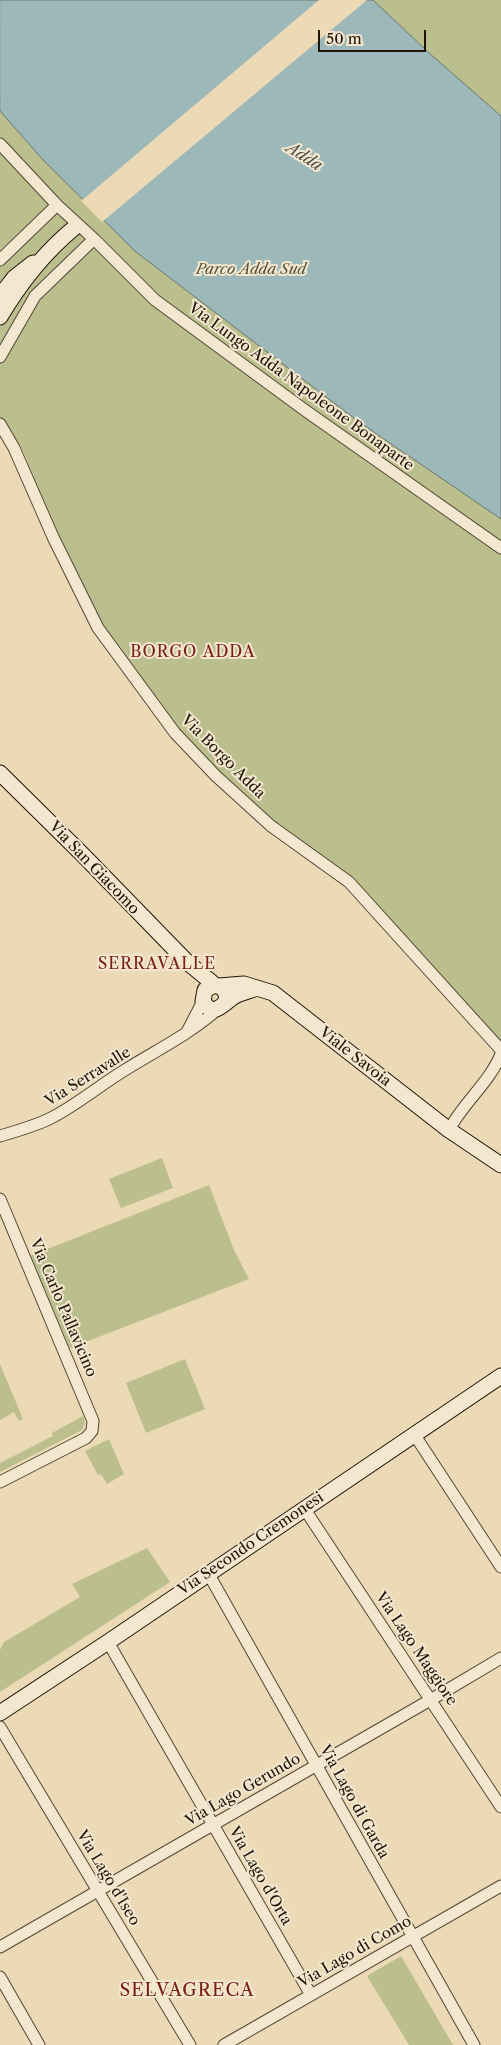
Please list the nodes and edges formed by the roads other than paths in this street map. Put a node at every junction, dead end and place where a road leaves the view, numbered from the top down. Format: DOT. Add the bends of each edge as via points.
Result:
graph roads {
  1 [pos="0,144"];
  2 [pos="57,205"];
  3 [pos="74,228"];
  4 [pos="94,239"];
  5 [pos="49,253"];
  6 [pos="0,260"];
  7 [pos="0,296"];
  8 [pos="0,317"];
  9 [pos="0,357"];
  10 [pos="0,425"];
  11 [pos="501,548"];
  12 [pos="0,773"];
  13 [pos="259,988"];
  14 [pos="210,991"];
  15 [pos="222,1006"];
  16 [pos="186,1033"];
  17 [pos="501,1050"];
  18 [pos="501,1054"];
  19 [pos="449,1130"];
  20 [pos="0,1136"];
  21 [pos="501,1165"];
  22 [pos="0,1199"];
  23 [pos="501,1376"];
  24 [pos="414,1434"];
  25 [pos="0,1482"];
  26 [pos="304,1508"];
  27 [pos="501,1568"];
  28 [pos="208,1573"];
  29 [pos="108,1642"];
  30 [pos="501,1658"];
  31 [pos="432,1700"];
  32 [pos="0,1713"];
  33 [pos="0,1727"];
  34 [pos="316,1766"];
  35 [pos="501,1806"];
  36 [pos="213,1825"];
  37 [pos="501,1886"];
  38 [pos="98,1891"];
  39 [pos="412,1937"];
  40 [pos="0,1947"];
  41 [pos="0,1977"];
  42 [pos="311,1995"];
  43 [pos="39,2045"];
  44 [pos="190,2045"];
  45 [pos="224,2045"];
  46 [pos="474,2045"];
  1 -- 2 [label="street, Via Lungo Adda Napoleone Bonaparte"];
  2 -- 4 [label="street, Via Lungo Adda Napoleone Bonaparte"];
  2 -- 6 [label="street"];
  3 -- 5 [label="street"];
  4 -- 9 [label="street" via="35,296"];
  4 -- 11 [label="street, Via Lungo Adda Napoleone Bonaparte" via="155,300"];
  5 -- 7 [label="street" via="20,272"];
  5 -- 8 [label="street"];
  10 -- 17 [label="street, Via Borgo Adda" via="14,448 98,628 175,733 271,826 349,882"];
  12 -- 14 [label="street, Via San Giacomo" via="188,963"];
  13 -- 14 [label="street, Viale Savoia" via="244,984"];
  13 -- 15 [label="street" via="240,994"];
  13 -- 19 [label="street, Viale Savoia" via="273,993"];
  14 -- 15 [label="street" via="227,996"];
  14 -- 15 [label="street, Via San Giacomo" via="211,1009"];
  14 -- 16 [label="street, Via Serravalle"];
  15 -- 16 [label="street, Via Serravalle"];
  16 -- 20 [label="street, Via Serravalle" via="58,1114"];
  18 -- 19 [label="street"];
  19 -- 21 [label="street, Viale Savoia"];
  22 -- 25 [label="street, Via Carlo Pallavicino" via="92,1416 92,1430 82,1440"];
  23 -- 24 [label="street, Via Secondo Cremonesi"];
  24 -- 26 [label="street, Via Secondo Cremonesi"];
  24 -- 27 [label="street"];
  26 -- 28 [label="street, Via Secondo Cremonesi"];
  26 -- 31 [label="street, Via Lago Maggiore"];
  28 -- 29 [label="street, Via Secondo Cremonesi"];
  28 -- 34 [label="street, Via Lago di Garda"];
  29 -- 32 [label="street, Via Secondo Cremonesi"];
  29 -- 36 [label="street, Via Lago d'Orta"];
  30 -- 31 [label="street, Via Lago Gerundo"];
  31 -- 34 [label="street, Via Lago Gerundo"];
  31 -- 35 [label="street, Via Lago Maggiore"];
  33 -- 38 [label="street, Via Lago d'Iseo"];
  34 -- 36 [label="street, Via Lago Gerundo"];
  34 -- 39 [label="street, Via Lago di Garda"];
  36 -- 38 [label="street, Via Lago Gerundo"];
  36 -- 42 [label="street, Via Lago d'Orta"];
  37 -- 39 [label="street, Via Lago di Como"];
  38 -- 40 [label="street, Via Lago Gerundo"];
  38 -- 44 [label="street, Via Lago d'Iseo"];
  39 -- 42 [label="street, Via Lago di Como"];
  39 -- 46 [label="street, Via Lago di Garda"];
  41 -- 43 [label="street"];
  42 -- 45 [label="street, Via Lago di Como"];
}
